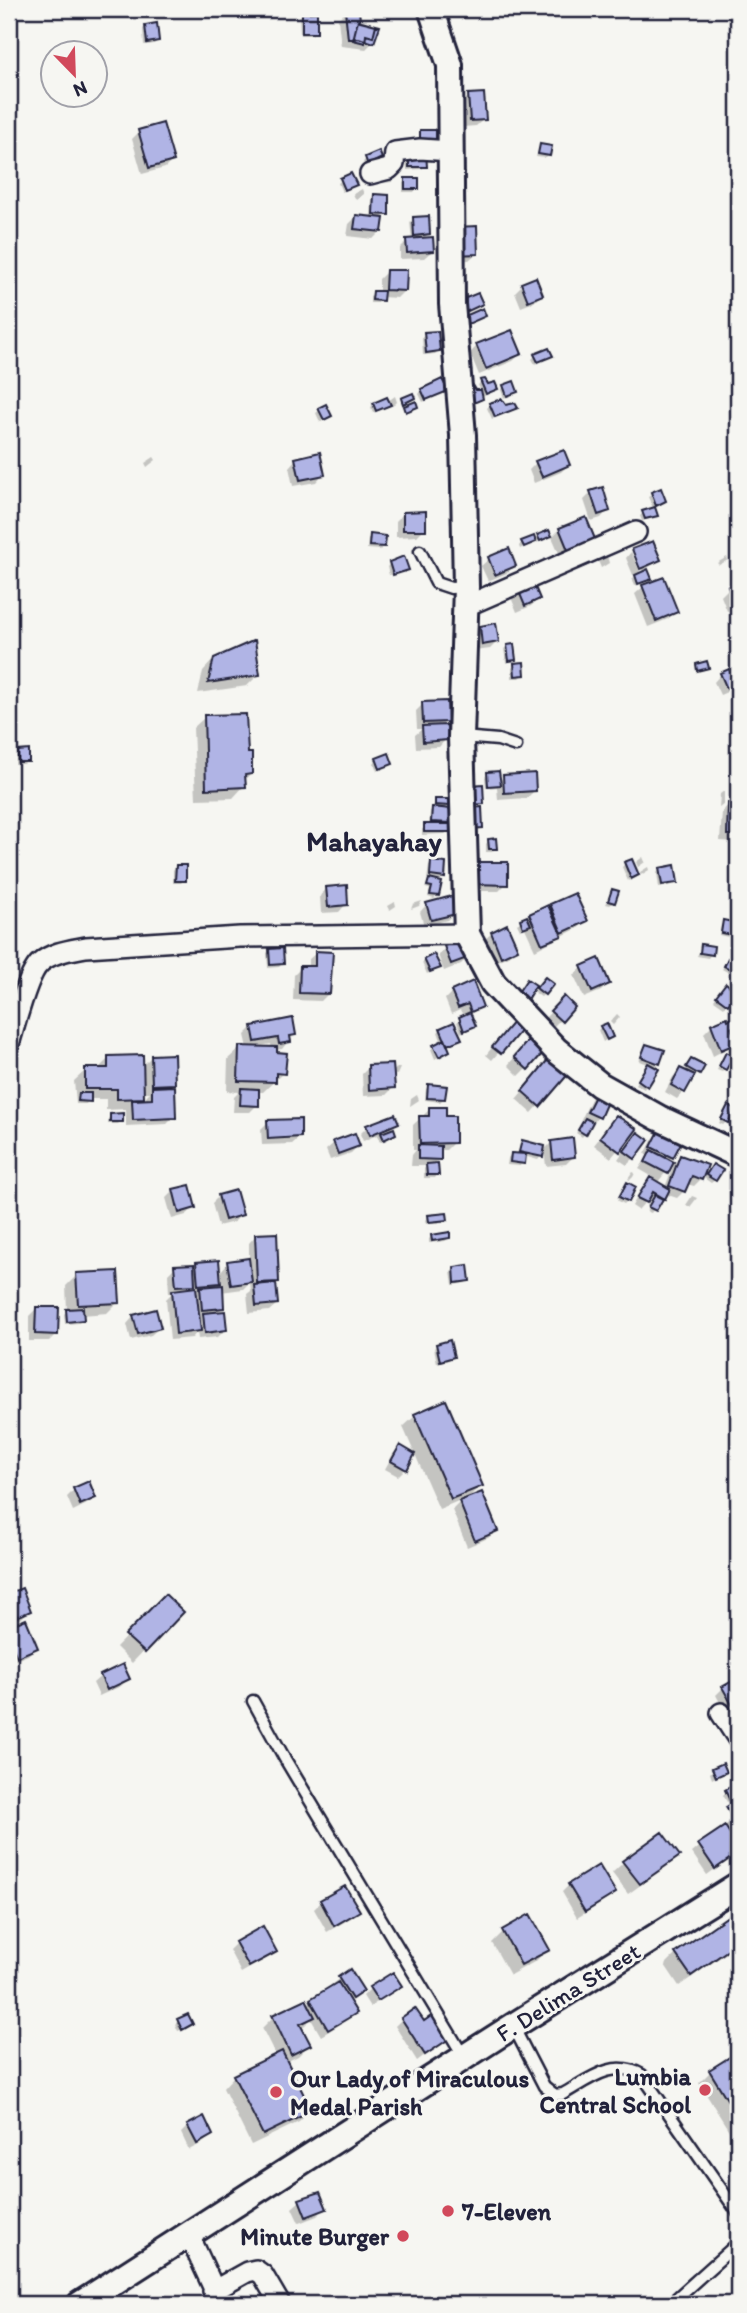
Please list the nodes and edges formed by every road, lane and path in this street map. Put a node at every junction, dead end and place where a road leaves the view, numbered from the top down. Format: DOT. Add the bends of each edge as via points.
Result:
graph roads {
  1 [pos="431,9"];
  2 [pos="451,151"];
  3 [pos="370,174"];
  4 [pos="636,532"];
  5 [pos="420,551"];
  6 [pos="466,597"];
  7 [pos="461,737"];
  8 [pos="516,746"];
  9 [pos="467,934"];
  10 [pos="9,1044"];
  11 [pos="738,1155"];
  12 [pos="253,1701"];
  13 [pos="721,1713"];
  14 [pos="738,1739"];
  15 [pos="738,1885"];
  16 [pos="513,2026"];
  17 [pos="464,2058"];
  18 [pos="738,2213"];
  19 [pos="188,2233"];
  20 [pos="738,2243"];
  21 [pos="217,2298"];
  22 [pos="80,2304"];
  23 [pos="280,2304"];
  24 [pos="670,2304"];
  1 -- 2 [label="street" via="450,65"];
  2 -- 3 [label="street" via="395,152 389,169"];
  2 -- 6 [label="street" via="452,304 463,435"];
  4 -- 6 [label="street"];
  5 -- 6 [label="lane" via="436,583"];
  6 -- 7 [label="street"];
  7 -- 8 [label="lane"];
  7 -- 9 [label="street"];
  9 -- 10 [label="street" via="240,937 71,950 40,963 32,974"];
  9 -- 11 [label="street" via="493,983 556,1050 600,1085"];
  12 -- 17 [label="lane"];
  13 -- 14 [label="street"];
  15 -- 16 [label="street, F. Delima Street"];
  16 -- 17 [label="street, F. Delima Street"];
  16 -- 18 [label="lane" via="544,2086 555,2095 608,2069 624,2068 642,2075"];
  17 -- 19 [label="street, F. Delima Street"];
  19 -- 21 [label="street"];
  19 -- 22 [label="street, F. Delima Street"];
  20 -- 24 [label="lane"];
  21 -- 23 [label="street" via="247,2272 256,2270"];
}
